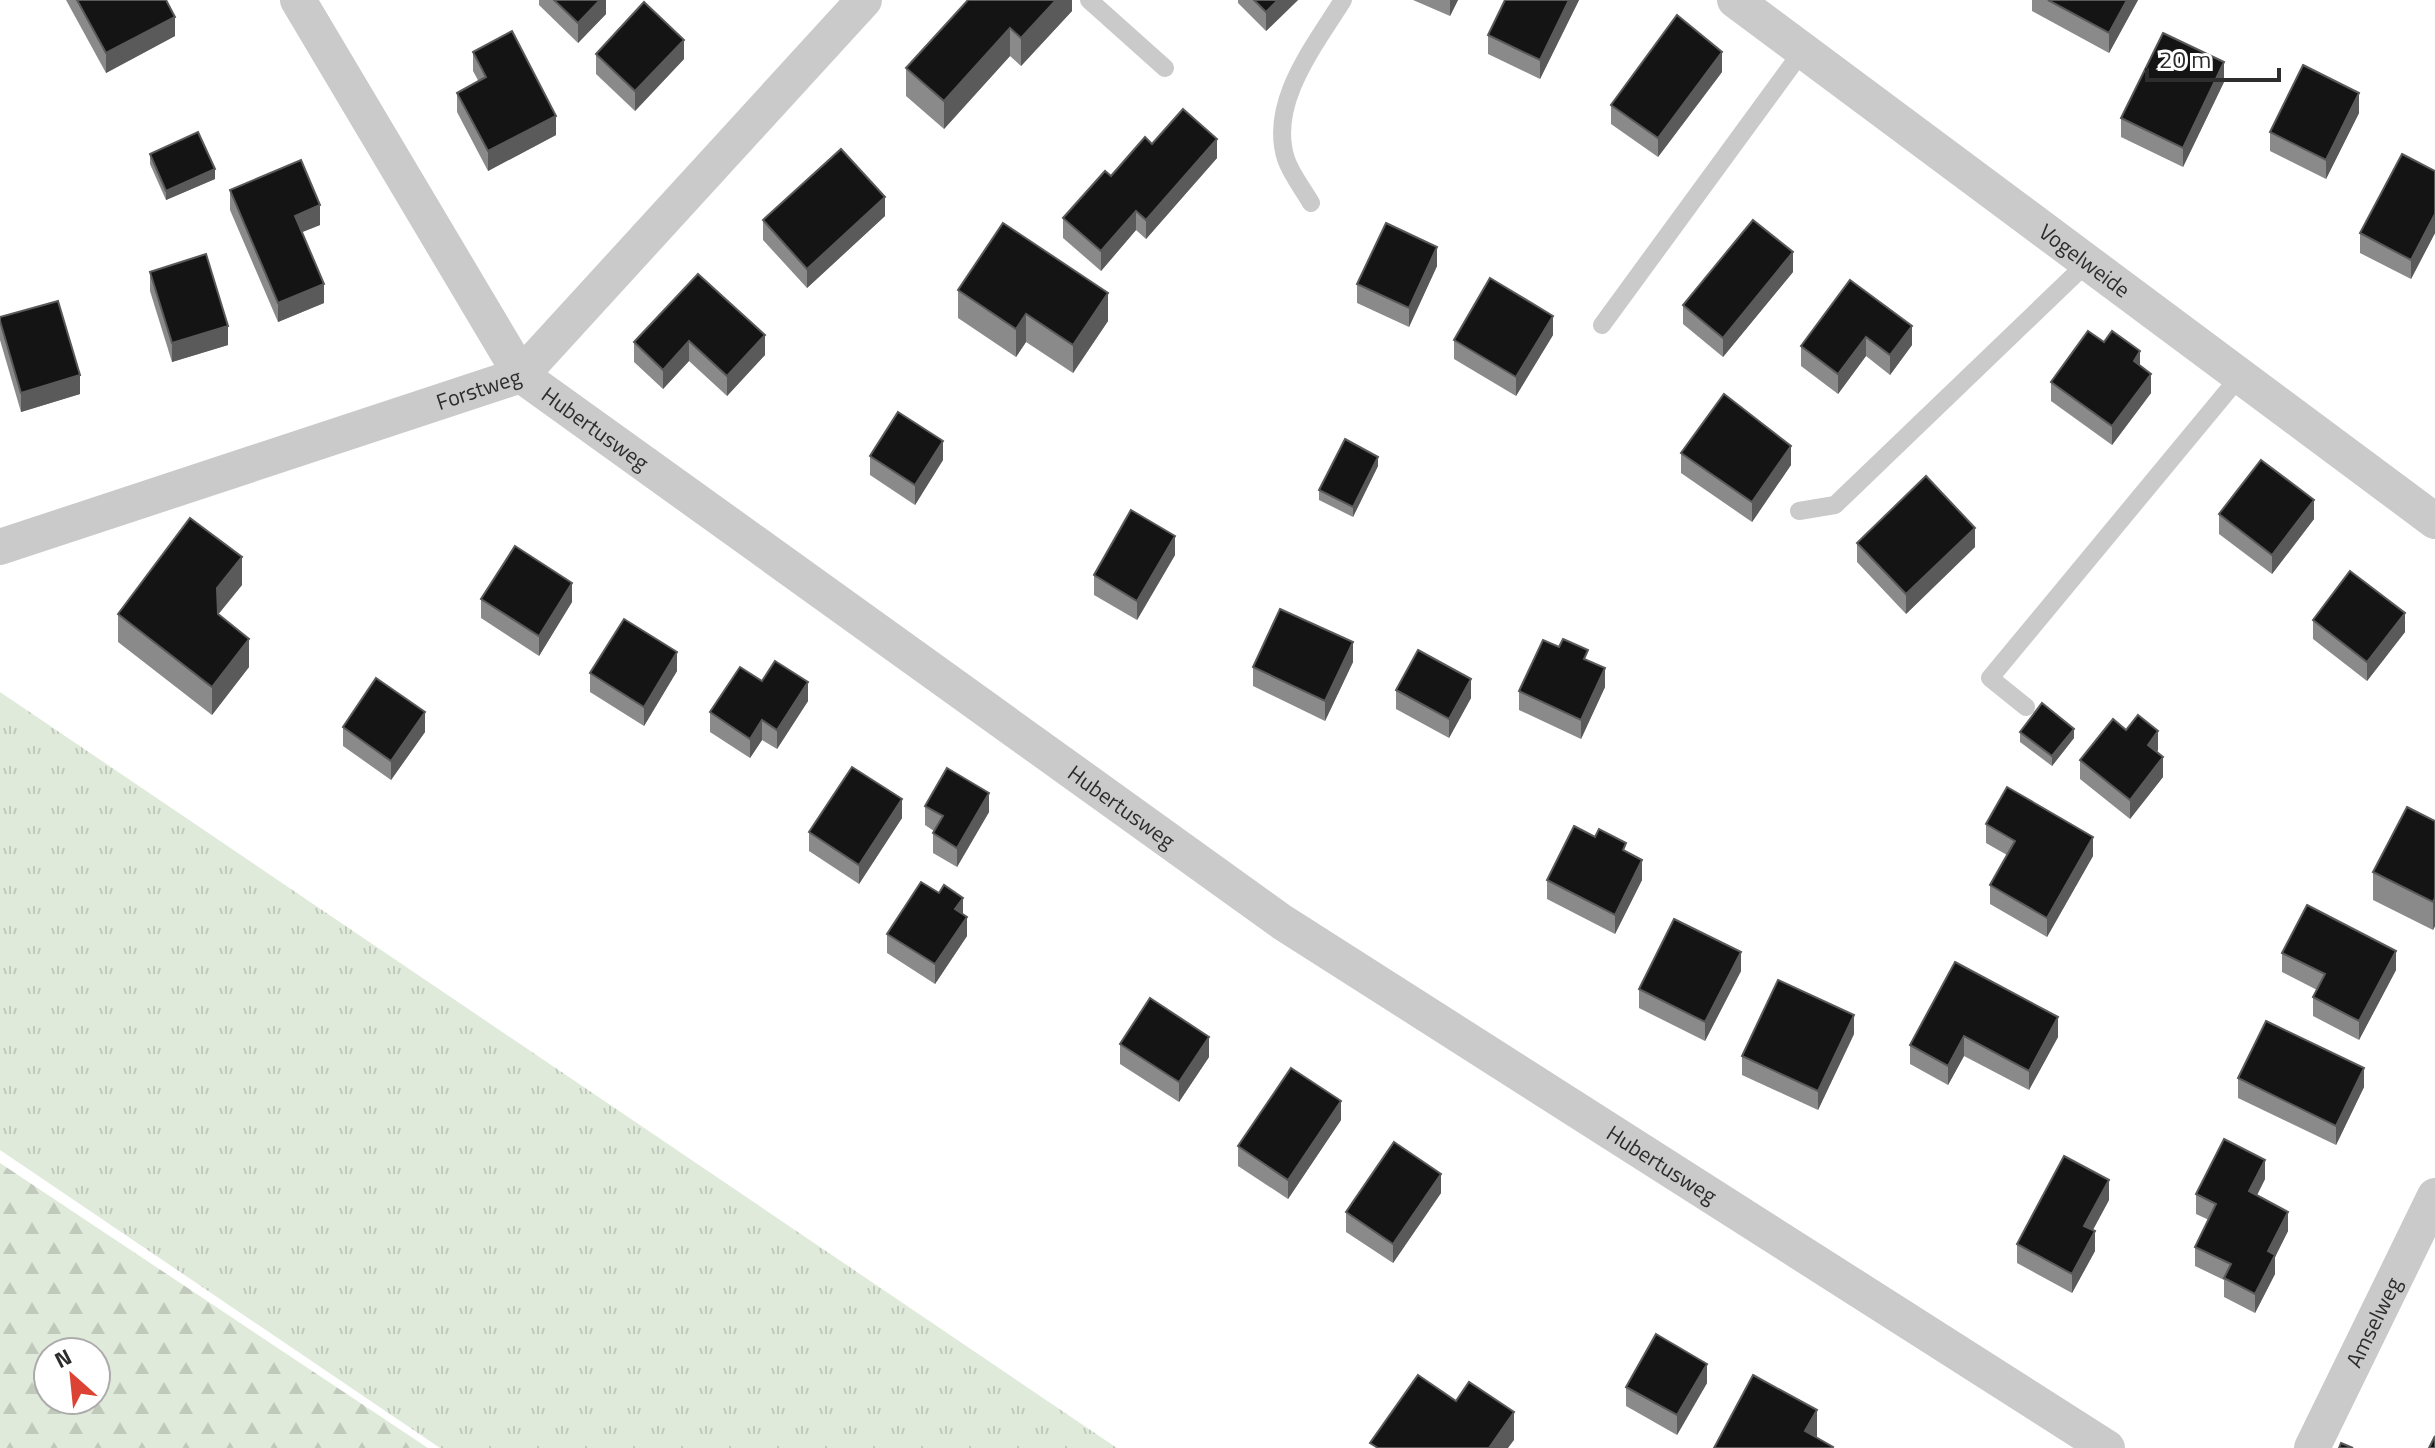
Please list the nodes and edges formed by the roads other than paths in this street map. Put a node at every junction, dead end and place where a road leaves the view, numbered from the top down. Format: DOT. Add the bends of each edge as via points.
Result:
graph roads {
  1 [pos="298,0"];
  2 [pos="864,0"];
  3 [pos="1089,0"];
  4 [pos="1343,0"];
  5 [pos="1735,0"];
  6 [pos="1803,50"];
  7 [pos="1165,68"];
  8 [pos="1311,203"];
  9 [pos="2088,262"];
  10 [pos="1602,325"];
  11 [pos="521,375"];
  12 [pos="2240,376"];
  13 [pos="1799,511"];
  14 [pos="2435,521"];
  15 [pos="0,547"];
  16 [pos="2026,707"];
  17 [pos="2435,1196"];
  18 [pos="2107,1448"];
  19 [pos="2312,1448"];
  1 -- 11 [label="street, Hubertusweg"];
  2 -- 11 [label="street, Forstweg"];
  3 -- 7 [label="lane"];
  4 -- 8 [label="lane" via="1300,69 1281,123 1286,160"];
  5 -- 6 [label="street, Vogelweide"];
  6 -- 9 [label="street, Vogelweide"];
  6 -- 10 [label="lane"];
  9 -- 12 [label="street, Vogelweide"];
  9 -- 13 [label="lane" via="1835,505"];
  11 -- 15 [label="street, Forstweg"];
  11 -- 18 [label="street, Hubertusweg" via="1282,922"];
  12 -- 14 [label="street, Vogelweide"];
  12 -- 16 [label="lane" via="1990,678"];
  17 -- 19 [label="street, Amselweg"];
}
